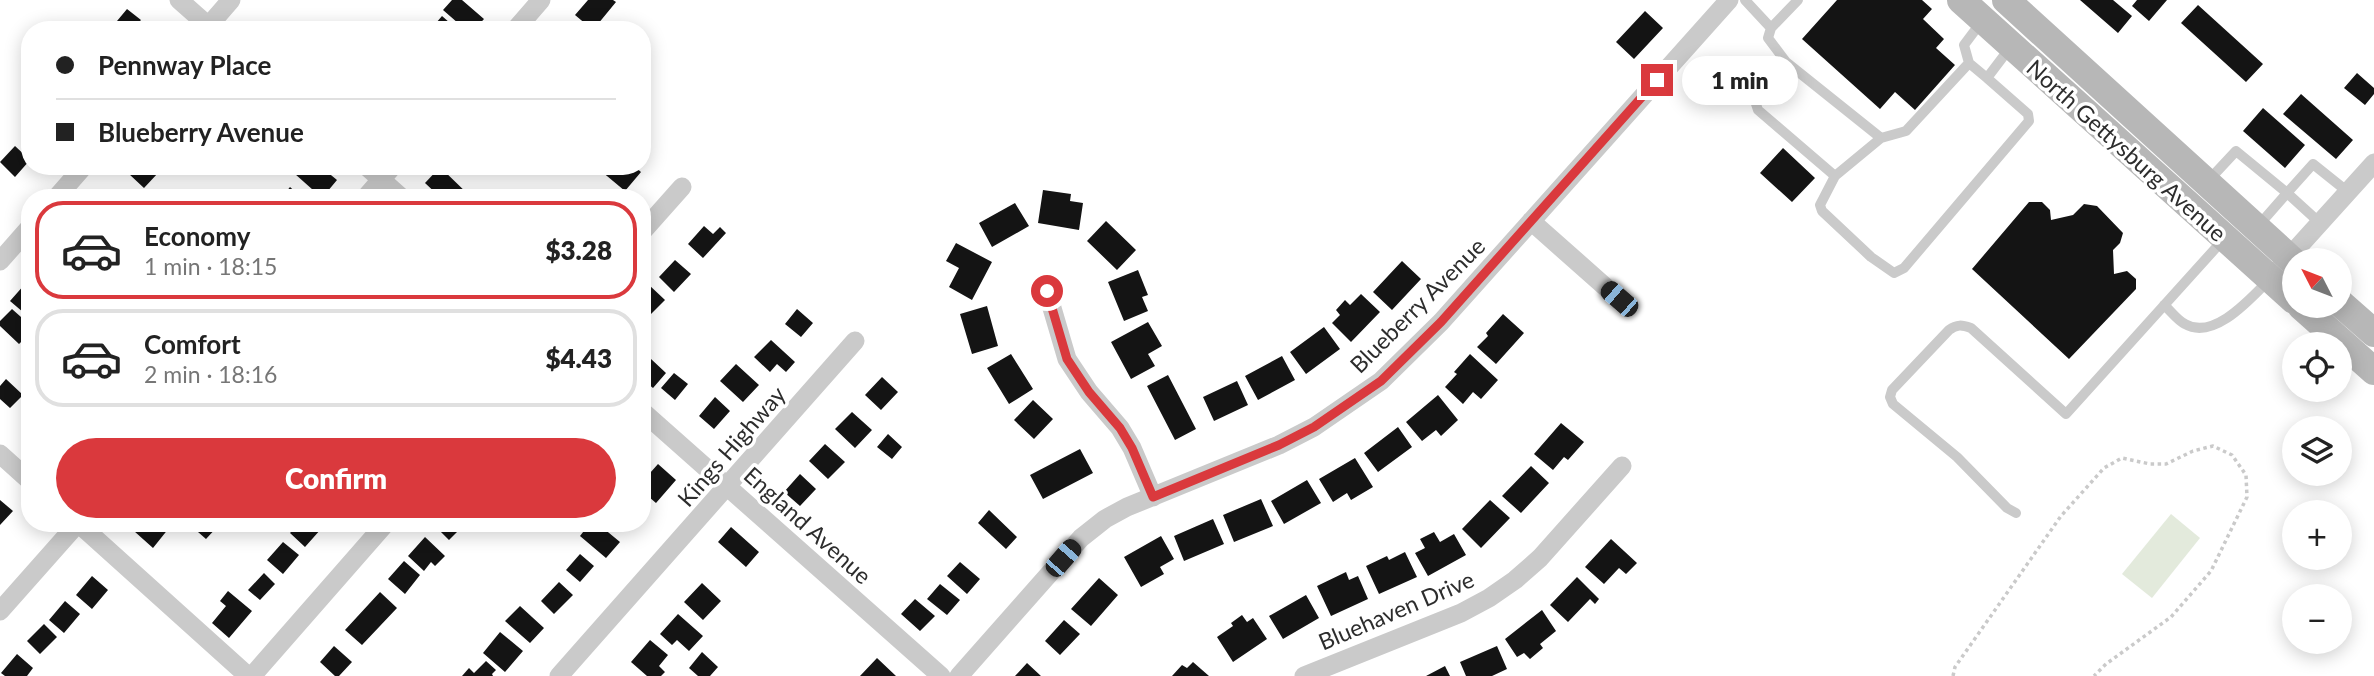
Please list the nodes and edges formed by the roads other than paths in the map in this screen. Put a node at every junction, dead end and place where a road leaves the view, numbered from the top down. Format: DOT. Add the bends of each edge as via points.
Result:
graph roads {
  1 [pos="179,0"];
  2 [pos="232,0"];
  3 [pos="541,0"];
  4 [pos="1729,0"];
  5 [pos="1745,0"];
  6 [pos="1798,0"];
  7 [pos="1961,0"];
  8 [pos="2011,1"];
  9 [pos="202,21"];
  10 [pos="215,21"];
  11 [pos="523,21"];
  12 [pos="1771,28"];
  13 [pos="1995,31"];
  14 [pos="1786,62"];
  15 [pos="1969,63"];
  16 [pos="1987,78"];
  17 [pos="1881,138"];
  18 [pos="2374,163"];
  19 [pos="76,175"];
  20 [pos="383,175"];
  21 [pos="1835,176"];
  22 [pos="2207,183"];
  23 [pos="682,187"];
  24 [pos="64,189"];
  25 [pos="395,189"];
  26 [pos="2348,192"];
  27 [pos="2287,193"];
  28 [pos="1531,221"];
  29 [pos="651,222"];
  30 [pos="2320,223"];
  31 [pos="2257,228"];
  32 [pos="21,238"];
  33 [pos="2225,238"];
  34 [pos="2301,248"];
  35 [pos="2282,251"];
  36 [pos="0,261"];
  37 [pos="2282,269"];
  38 [pos="2270,279"];
  39 [pos="2282,290"];
  40 [pos="1047,291"];
  41 [pos="1619,299"];
  42 [pos="2164,305"];
  43 [pos="2352,314"];
  44 [pos="2314,318"];
  45 [pos="2374,333"];
  46 [pos="855,341"];
  47 [pos="2374,371"];
  48 [pos="651,419"];
  49 [pos="0,454"];
  50 [pos="1622,466"];
  51 [pos="21,473"];
  52 [pos="728,487"];
  53 [pos="1153,497"];
  54 [pos="2016,513"];
  55 [pos="70,532"];
  56 [pos="88,532"];
  57 [pos="378,532"];
  58 [pos="0,611"];
  59 [pos="250,676"];
  60 [pos="559,676"];
  61 [pos="941,676"];
  62 [pos="959,676"];
  63 [pos="1304,676"];
  1 -- 9 [label="street"];
  2 -- 10 [label="street"];
  3 -- 11 [label="street"];
  4 -- 28 [label="street, Blueberry Avenue"];
  5 -- 12 [label="lane"];
  6 -- 12 [label="lane"];
  7 -- 13 [label="main road, North Gettysburg Avenue"];
  8 -- 13 [label="street"];
  8 -- 22 [label="main road, North Gettysburg Avenue"];
  12 -- 14 [label="lane" via="1768,38"];
  13 -- 15 [label="lane" via="1964,46"];
  13 -- 16 [label="lane"];
  13 -- 33 [label="main road, North Gettysburg Avenue"];
  14 -- 17 [label="lane"];
  14 -- 21 [label="lane" via="1754,97 1758,110"];
  15 -- 16 [label="lane"];
  15 -- 17 [label="lane" via="1906,131"];
  16 -- 21 [label="lane" via="2028,114 2029,121 1904,268 1894,273 1822,211 1820,205"];
  17 -- 21 [label="lane"];
  18 -- 26 [label="street"];
  19 -- 24 [label="street"];
  20 -- 25 [label="street"];
  22 -- 27 [label="lane" via="2236,151"];
  22 -- 31 [label="main road, North Gettysburg Avenue"];
  23 -- 29 [label="street"];
  26 -- 27 [label="lane" via="2313,164"];
  26 -- 30 [label="street"];
  27 -- 30 [label="lane"];
  27 -- 31 [label="lane"];
  28 -- 41 [label="street"];
  28 -- 53 [label="street, Blueberry Avenue" via="1407,358 1352,403 1279,445"];
  30 -- 34 [label="street"];
  31 -- 35 [label="main road, North Gettysburg Avenue"];
  32 -- 36 [label="street"];
  33 -- 38 [label="main road, North Gettysburg Avenue"];
  33 -- 42 [label="lane"];
  37 -- 38 [label="street"];
  38 -- 39 [label="main road, North Gettysburg Avenue"];
  38 -- 42 [label="lane" via="2236,313 2218,323 2186,325"];
  40 -- 53 [label="street" via="1067,359 1120,428"];
  42 -- 54 [label="lane" via="2066,414 1964,325 1949,330 1892,390 1893,404"];
  43 -- 45 [label="main road"];
  44 -- 47 [label="main road"];
  46 -- 52 [label="street, Kings Highway"];
  48 -- 52 [label="street, England Avenue"];
  49 -- 51 [label="street"];
  50 -- 63 [label="street, Bluehaven Drive" via="1540,558 1489,598"];
  52 -- 60 [label="street, Kings Highway"];
  52 -- 61 [label="street, England Avenue"];
  53 -- 62 [label="street, Blueberry Avenue" via="1105,519 1081,538"];
  55 -- 58 [label="street"];
  56 -- 59 [label="street"];
  57 -- 59 [label="street"];
}
